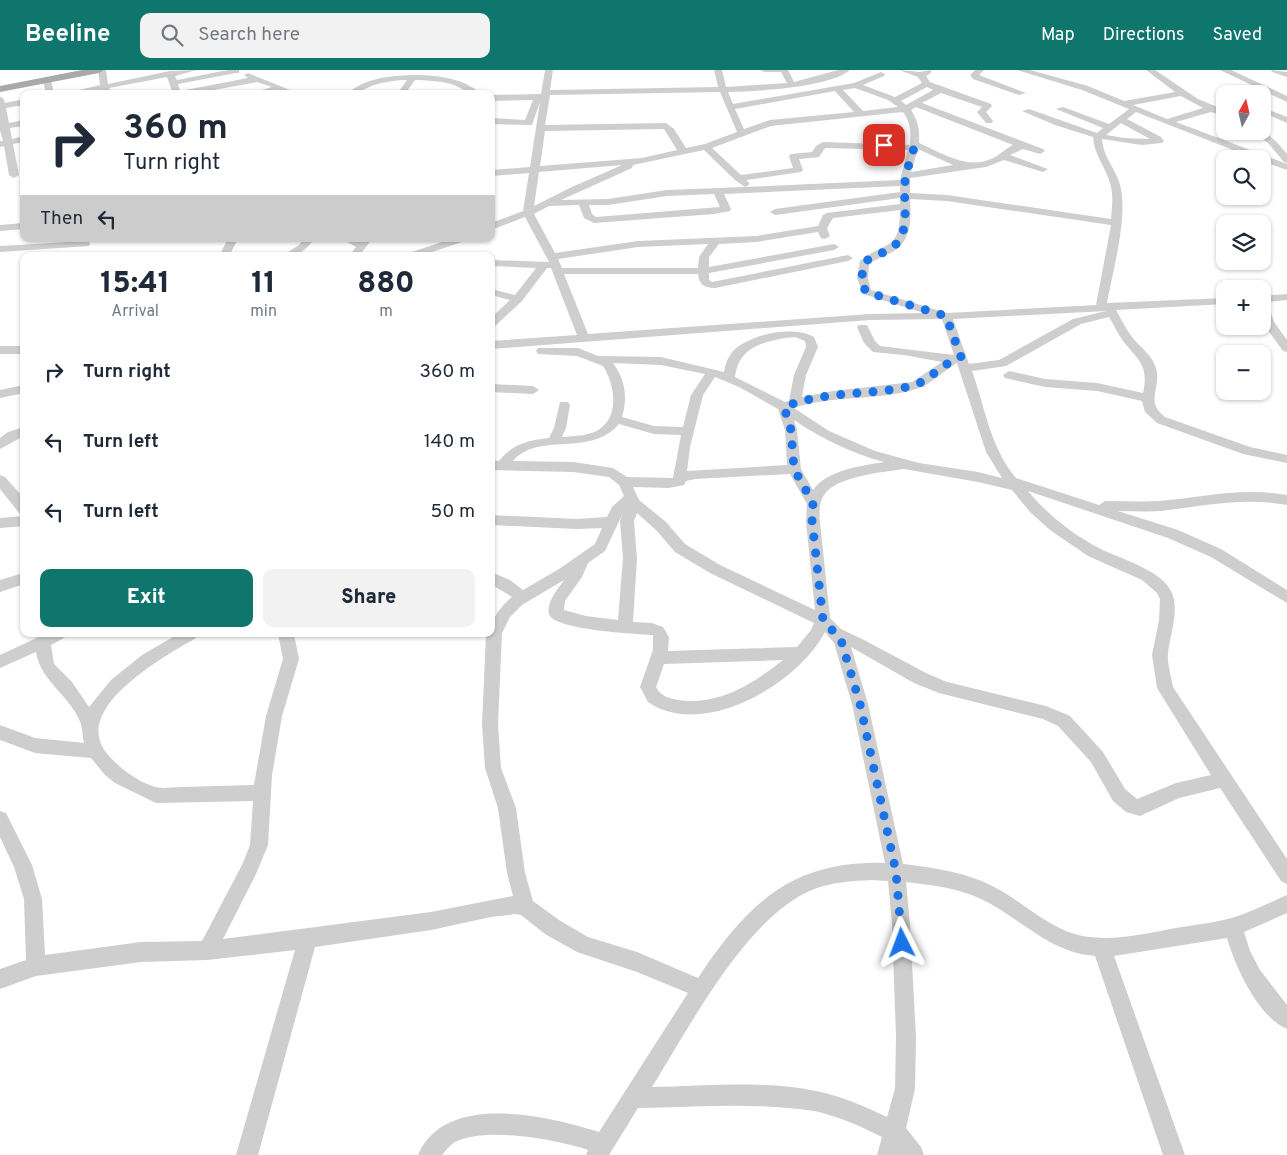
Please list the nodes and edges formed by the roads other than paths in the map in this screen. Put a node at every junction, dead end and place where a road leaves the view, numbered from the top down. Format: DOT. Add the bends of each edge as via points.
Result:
graph roads {
  1 [pos="101,70"];
  2 [pos="193,70"];
  3 [pos="419,70"];
  4 [pos="549,70"];
  5 [pos="718,70"];
  6 [pos="764,70"];
  7 [pos="870,70"];
  8 [pos="904,70"];
  9 [pos="930,70"];
  10 [pos="980,70"];
  11 [pos="1021,70"];
  12 [pos="1051,70"];
  13 [pos="1150,70"];
  14 [pos="1224,70"];
  15 [pos="1275,70"];
  16 [pos="234,71"];
  17 [pos="842,71"];
  18 [pos="169,72"];
  19 [pos="884,72"];
  20 [pos="201,74"];
  21 [pos="921,75"];
  22 [pos="1287,75"];
  23 [pos="412,78"];
  24 [pos="257,79"];
  25 [pos="47,80"];
  26 [pos="458,82"];
  27 [pos="866,82"];
  28 [pos="1070,82"];
  29 [pos="169,84"];
  30 [pos="927,84"];
  31 [pos="792,85"];
  32 [pos="856,85"];
  33 [pos="282,88"];
  34 [pos="0,89"];
  35 [pos="837,89"];
  36 [pos="49,90"];
  37 [pos="107,90"];
  38 [pos="174,90"];
  39 [pos="209,90"];
  40 [pos="213,90"];
  41 [pos="272,90"];
  42 [pos="287,90"];
  43 [pos="359,90"];
  44 [pos="404,90"];
  45 [pos="471,90"];
  46 [pos="723,90"];
  47 [pos="940,90"];
  48 [pos="965,92"];
  49 [pos="1022,92"];
  50 [pos="1185,93"];
  51 [pos="542,96"];
  52 [pos="988,96"];
  53 [pos="495,98"];
  54 [pos="1146,99"];
  55 [pos="896,100"];
  56 [pos="1287,100"];
  57 [pos="20,104"];
  58 [pos="916,104"];
  59 [pos="1123,104"];
  60 [pos="1271,106"];
  61 [pos="731,107"];
  62 [pos="906,109"];
  63 [pos="1060,109"];
  64 [pos="1135,109"];
  65 [pos="7,110"];
  66 [pos="1210,110"];
  67 [pos="1026,111"];
  68 [pos="1216,111"];
  69 [pos="1271,113"];
  70 [pos="862,115"];
  71 [pos="1178,118"];
  72 [pos="1120,119"];
  73 [pos="1287,120"];
  74 [pos="495,121"];
  75 [pos="989,121"];
  76 [pos="1167,122"];
  77 [pos="20,124"];
  78 [pos="2,127"];
  79 [pos="1109,127"];
  80 [pos="540,128"];
  81 [pos="741,132"];
  82 [pos="1098,137"];
  83 [pos="20,140"];
  84 [pos="1268,140"];
  85 [pos="4,143"];
  86 [pos="914,146"];
  87 [pos="1023,146"];
  88 [pos="706,147"];
  89 [pos="1040,150"];
  90 [pos="683,152"];
  91 [pos="1285,154"];
  92 [pos="14,156"];
  93 [pos="1002,156"];
  94 [pos="0,158"];
  95 [pos="642,161"];
  96 [pos="963,166"];
  97 [pos="1287,167"];
  98 [pos="534,168"];
  99 [pos="1043,168"];
  100 [pos="798,170"];
  101 [pos="495,172"];
  102 [pos="15,175"];
  103 [pos="738,178"];
  104 [pos="804,187"];
  105 [pos="749,189"];
  106 [pos="718,191"];
  107 [pos="906,191"];
  108 [pos="608,202"];
  109 [pos="548,203"];
  110 [pos="583,203"];
  111 [pos="775,212"];
  112 [pos="528,213"];
  113 [pos="613,220"];
  114 [pos="1116,223"];
  115 [pos="495,225"];
  116 [pos="20,226"];
  117 [pos="0,228"];
  118 [pos="822,228"];
  119 [pos="716,241"];
  120 [pos="75,242"];
  121 [pos="306,242"];
  122 [pos="455,242"];
  123 [pos="834,247"];
  124 [pos="0,249"];
  125 [pos="293,252"];
  126 [pos="433,252"];
  127 [pos="848,258"];
  128 [pos="495,263"];
  129 [pos="864,263"];
  130 [pos="552,264"];
  131 [pos="703,271"];
  132 [pos="495,293"];
  133 [pos="1287,297"];
  134 [pos="518,299"];
  135 [pos="1271,299"];
  136 [pos="1216,302"];
  137 [pos="867,309"];
  138 [pos="1108,309"];
  139 [pos="948,319"];
  140 [pos="495,320"];
  141 [pos="1271,326"];
  142 [pos="796,333"];
  143 [pos="584,339"];
  144 [pos="495,345"];
  145 [pos="1287,348"];
  146 [pos="0,350"];
  147 [pos="20,350"];
  148 [pos="495,353"];
  149 [pos="599,359"];
  150 [pos="959,362"];
  151 [pos="712,372"];
  152 [pos="1009,375"];
  153 [pos="729,377"];
  154 [pos="495,388"];
  155 [pos="20,390"];
  156 [pos="533,390"];
  157 [pos="0,394"];
  158 [pos="1148,398"];
  159 [pos="564,404"];
  160 [pos="790,405"];
  161 [pos="615,419"];
  162 [pos="688,431"];
  163 [pos="20,432"];
  164 [pos="554,441"];
  165 [pos="0,445"];
  166 [pos="1287,459"];
  167 [pos="904,464"];
  168 [pos="497,465"];
  169 [pos="794,469"];
  170 [pos="681,477"];
  171 [pos="0,480"];
  172 [pos="624,482"];
  173 [pos="1015,484"];
  174 [pos="632,500"];
  175 [pos="1287,500"];
  176 [pos="813,503"];
  177 [pos="1090,506"];
  178 [pos="20,508"];
  179 [pos="20,513"];
  180 [pos="495,520"];
  181 [pos="611,522"];
  182 [pos="0,523"];
  183 [pos="581,562"];
  184 [pos="20,579"];
  185 [pos="495,579"];
  186 [pos="0,586"];
  187 [pos="522,597"];
  188 [pos="1287,597"];
  189 [pos="823,620"];
  190 [pos="495,627"];
  191 [pos="625,627"];
  192 [pos="836,634"];
  193 [pos="186,637"];
  194 [pos="287,637"];
  195 [pos="493,637"];
  196 [pos="38,640"];
  197 [pos="802,653"];
  198 [pos="5,657"];
  199 [pos="658,658"];
  200 [pos="90,724"];
  201 [pos="0,732"];
  202 [pos="96,751"];
  203 [pos="1223,780"];
  204 [pos="262,793"];
  205 [pos="0,819"];
  206 [pos="896,872"];
  207 [pos="1287,875"];
  208 [pos="1287,904"];
  209 [pos="525,907"];
  210 [pos="1233,927"];
  211 [pos="308,939"];
  212 [pos="1101,946"];
  213 [pos="206,950"];
  214 [pos="36,966"];
  215 [pos="0,979"];
  216 [pos="702,989"];
  217 [pos="1287,1019"];
  218 [pos="632,1098"];
  219 [pos="894,1131"];
  220 [pos="601,1149"];
  221 [pos="247,1155"];
  222 [pos="429,1155"];
  223 [pos="888,1155"];
  224 [pos="914,1155"];
  225 [pos="1174,1155"];
  1 -- 25 [label="main road"];
  1 -- 37 [label="street"];
  2 -- 18 [label="street"];
  3 -- 26 [label="street"];
  4 -- 51 [label="street"];
  5 -- 46 [label="street"];
  6 -- 31 [label="street" via="784,70"];
  7 -- 19 [label="street"];
  8 -- 21 [label="street"];
  9 -- 21 [label="street"];
  10 -- 49 [label="street" via="974,75 976,77"];
  11 -- 28 [label="street"];
  12 -- 28 [label="street"];
  13 -- 50 [label="street"];
  14 -- 56 [label="street"];
  15 -- 22 [label="street"];
  16 -- 20 [label="street"];
  16 -- 24 [label="street"];
  17 -- 27 [label="street"];
  17 -- 31 [label="street"];
  18 -- 29 [label="street"];
  18 -- 37 [label="street"];
  19 -- 27 [label="street"];
  20 -- 29 [label="street"];
  20 -- 39 [label="street"];
  21 -- 30 [label="street"];
  23 -- 26 [label="street"];
  23 -- 43 [label="street" via="378,81"];
  23 -- 44 [label="street"];
  24 -- 33 [label="street"];
  24 -- 40 [label="street"];
  25 -- 34 [label="main road"];
  25 -- 36 [label="street"];
  26 -- 45 [label="street"];
  27 -- 32 [label="street"];
  28 -- 59 [label="street"];
  29 -- 38 [label="street"];
  30 -- 47 [label="street"];
  30 -- 55 [label="street"];
  31 -- 46 [label="street"];
  32 -- 35 [label="street"];
  32 -- 55 [label="street"];
  33 -- 41 [label="street"];
  33 -- 42 [label="street"];
  35 -- 61 [label="street"];
  35 -- 70 [label="street"];
  46 -- 51 [label="street"];
  46 -- 61 [label="street"];
  47 -- 48 [label="street"];
  47 -- 58 [label="street"];
  48 -- 52 [label="street"];
  48 -- 75 [label="street" via="988,106 981,112"];
  50 -- 54 [label="street"];
  50 -- 66 [label="street"];
  51 -- 53 [label="street"];
  51 -- 74 [label="street" via="529,123"];
  51 -- 80 [label="street"];
  54 -- 59 [label="street"];
  54 -- 71 [label="street"];
  55 -- 62 [label="street"];
  56 -- 60 [label="street"];
  57 -- 65 [label="street"];
  58 -- 62 [label="street"];
  58 -- 87 [label="street"];
  59 -- 64 [label="street"];
  61 -- 81 [label="street"];
  62 -- 70 [label="street"];
  62 -- 86 [label="street" via="916,133"];
  63 -- 79 [label="street"];
  64 -- 72 [label="street"];
  64 -- 76 [label="street"];
  65 -- 78 [label="street"];
  66 -- 68 [label="street"];
  66 -- 71 [label="street"];
  67 -- 82 [label="street"];
  69 -- 73 [label="street"];
  70 -- 81 [label="street" via="784,120"];
  71 -- 76 [label="street"];
  72 -- 79 [label="street"];
  72 -- 82 [label="street" via="1159,141"];
  76 -- 97 [label="street"];
  77 -- 78 [label="street"];
  78 -- 85 [label="street"];
  79 -- 82 [label="street"];
  80 -- 90 [label="street" via="666,126"];
  80 -- 98 [label="street"];
  81 -- 88 [label="street"];
  82 -- 114 [label="street" via="1104,163 1116,188"];
  83 -- 85 [label="street"];
  84 -- 91 [label="street"];
  85 -- 92 [label="street"];
  86 -- 96 [label="street"];
  86 -- 100 [label="street" via="823,145 816,155 794,156"];
  86 -- 107 [label="street"];
  87 -- 89 [label="street"];
  87 -- 93 [label="street"];
  88 -- 90 [label="street"];
  88 -- 103 [label="street"];
  90 -- 95 [label="street"];
  92 -- 94 [label="street"];
  92 -- 102 [label="street"];
  93 -- 96 [label="street" via="986,164"];
  93 -- 99 [label="street"];
  95 -- 98 [label="street"];
  95 -- 109 [label="street"];
  96 -- 107 [label="street"];
  98 -- 101 [label="street"];
  98 -- 112 [label="street"];
  100 -- 103 [label="street"];
  100 -- 104 [label="street"];
  103 -- 105 [label="street"];
  104 -- 105 [label="street"];
  104 -- 107 [label="street"];
  105 -- 106 [label="street"];
  106 -- 108 [label="street" via="667,193"];
  106 -- 113 [label="street" via="726,209"];
  107 -- 111 [label="street"];
  107 -- 114 [label="street"];
  107 -- 118 [label="street" via="831,215"];
  107 -- 129 [label="street" via="904,229 899,242"];
  108 -- 110 [label="street"];
  108 -- 113 [label="street"];
  109 -- 110 [label="street"];
  109 -- 112 [label="street"];
  110 -- 113 [label="street" via="591,218"];
  112 -- 115 [label="street"];
  112 -- 130 [label="street"];
  114 -- 138 [label="street"];
  116 -- 117 [label="street"];
  118 -- 119 [label="street" via="756,239"];
  118 -- 123 [label="street"];
  119 -- 130 [label="street" via="638,244"];
  119 -- 131 [label="street" via="704,257"];
  120 -- 124 [label="street"];
  121 -- 125 [label="street"];
  122 -- 126 [label="street"];
  123 -- 127 [label="street"];
  123 -- 131 [label="street"];
  127 -- 129 [label="street"];
  127 -- 131 [label="street" via="711,286 705,283"];
  128 -- 130 [label="street"];
  129 -- 137 [label="street" via="861,282"];
  130 -- 131 [label="street"];
  130 -- 134 [label="street"];
  130 -- 143 [label="street"];
  132 -- 134 [label="street"];
  133 -- 135 [label="street"];
  134 -- 140 [label="street"];
  136 -- 138 [label="street"];
  137 -- 139 [label="street"];
  137 -- 139 [label="street"];
  137 -- 142 [label="street"];
  137 -- 143 [label="street"];
  137 -- 150 [label="street" via="870,344 877,350 904,351"];
  138 -- 139 [label="street"];
  138 -- 150 [label="street" via="1002,363"];
  138 -- 158 [label="street" via="1150,369"];
  139 -- 150 [label="street"];
  141 -- 145 [label="street"];
  142 -- 153 [label="street" via="747,346 733,359"];
  142 -- 160 [label="street" via="807,336 812,347"];
  143 -- 144 [label="street"];
  146 -- 147 [label="street"];
  148 -- 149 [label="street" via="568,351"];
  149 -- 151 [label="street" via="661,361"];
  149 -- 161 [label="street" via="610,367 619,393"];
  150 -- 160 [label="street" via="916,385 820,397"];
  150 -- 173 [label="street" via="992,452"];
  151 -- 153 [label="street"];
  151 -- 162 [label="street" via="697,395"];
  152 -- 158 [label="street"];
  153 -- 160 [label="street"];
  154 -- 156 [label="street"];
  155 -- 157 [label="street"];
  158 -- 166 [label="street" via="1147,407 1161,420 1248,451"];
  159 -- 164 [label="street"];
  160 -- 167 [label="street" via="824,434"];
  160 -- 169 [label="street"];
  161 -- 162 [label="street" via="654,430"];
  161 -- 164 [label="street" via="600,434"];
  162 -- 170 [label="street"];
  163 -- 165 [label="street"];
  164 -- 168 [label="street" via="533,444"];
  167 -- 173 [label="street"];
  167 -- 176 [label="street" via="842,477 820,490"];
  168 -- 172 [label="street" via="602,470 613,473"];
  169 -- 170 [label="street" via="716,472"];
  169 -- 176 [label="street"];
  170 -- 172 [label="street" via="674,484"];
  171 -- 178 [label="street"];
  172 -- 174 [label="street"];
  173 -- 177 [label="street"];
  173 -- 203 [label="street" via="1035,509 1078,542 1146,576 1163,590 1167,599 1167,620 1160,655 1165,688"];
  174 -- 181 [label="street" via="617,511"];
  174 -- 189 [label="street" via="680,548 697,560"];
  174 -- 191 [label="street" via="627,521 630,558"];
  175 -- 177 [label="street" via="1235,496 1158,506"];
  176 -- 189 [label="street"];
  177 -- 188 [label="street" via="1173,534 1216,553"];
  179 -- 182 [label="street"];
  180 -- 181 [label="street"];
  181 -- 183 [label="street" via="600,546"];
  183 -- 187 [label="street"];
  183 -- 191 [label="street" via="558,600 556,613"];
  184 -- 186 [label="street"];
  185 -- 187 [label="street"];
  187 -- 190 [label="street" via="504,613"];
  189 -- 192 [label="street"];
  189 -- 197 [label="street"];
  191 -- 199 [label="street" via="658,632 662,641"];
  192 -- 203 [label="street" via="945,688 1046,713 1064,721 1098,757 1119,795 1132,806 1140,808 1176,790"];
  192 -- 206 [label="street" via="841,640 860,704"];
  193 -- 200 [label="street" via="142,663 117,683 100,704"];
  194 -- 204 [label="street" via="291,659 274,716"];
  195 -- 209 [label="street" via="490,724 493,768 507,808 516,873"];
  196 -- 198 [label="street"];
  196 -- 200 [label="street" via="46,665 71,692"];
  197 -- 199 [label="street"];
  197 -- 199 [label="street" via="746,696 692,708 659,701 649,692 649,682"];
  200 -- 202 [label="street" via="91,741"];
  201 -- 202 [label="street" via="23,743 50,749"];
  202 -- 204 [label="street" via="119,776 156,795"];
  203 -- 207 [label="street"];
  204 -- 213 [label="street" via="258,845 250,868"];
  205 -- 214 [label="street" via="23,865 33,899"];
  206 -- 212 [label="street" via="970,884 1067,941"];
  206 -- 216 [label="street" via="834,874 807,882 750,926 723,956"];
  206 -- 219 [label="street" via="901,925 906,1089"];
  208 -- 210 [label="street"];
  209 -- 211 [label="street" via="505,906 431,921"];
  209 -- 216 [label="street" via="584,945"];
  210 -- 212 [label="street" via="1144,943"];
  210 -- 217 [label="street" via="1239,953 1252,978"];
  211 -- 213 [label="street"];
  211 -- 221 [label="street"];
  212 -- 225 [label="street"];
  213 -- 214 [label="street" via="141,952"];
  214 -- 215 [label="street"];
  216 -- 218 [label="street"];
  218 -- 219 [label="street" via="736,1095 792,1098 837,1106"];
  218 -- 220 [label="street"];
  219 -- 223 [label="street"];
  219 -- 224 [label="street"];
  220 -- 222 [label="street" via="552,1130 486,1126 460,1128 436,1144"];
}
